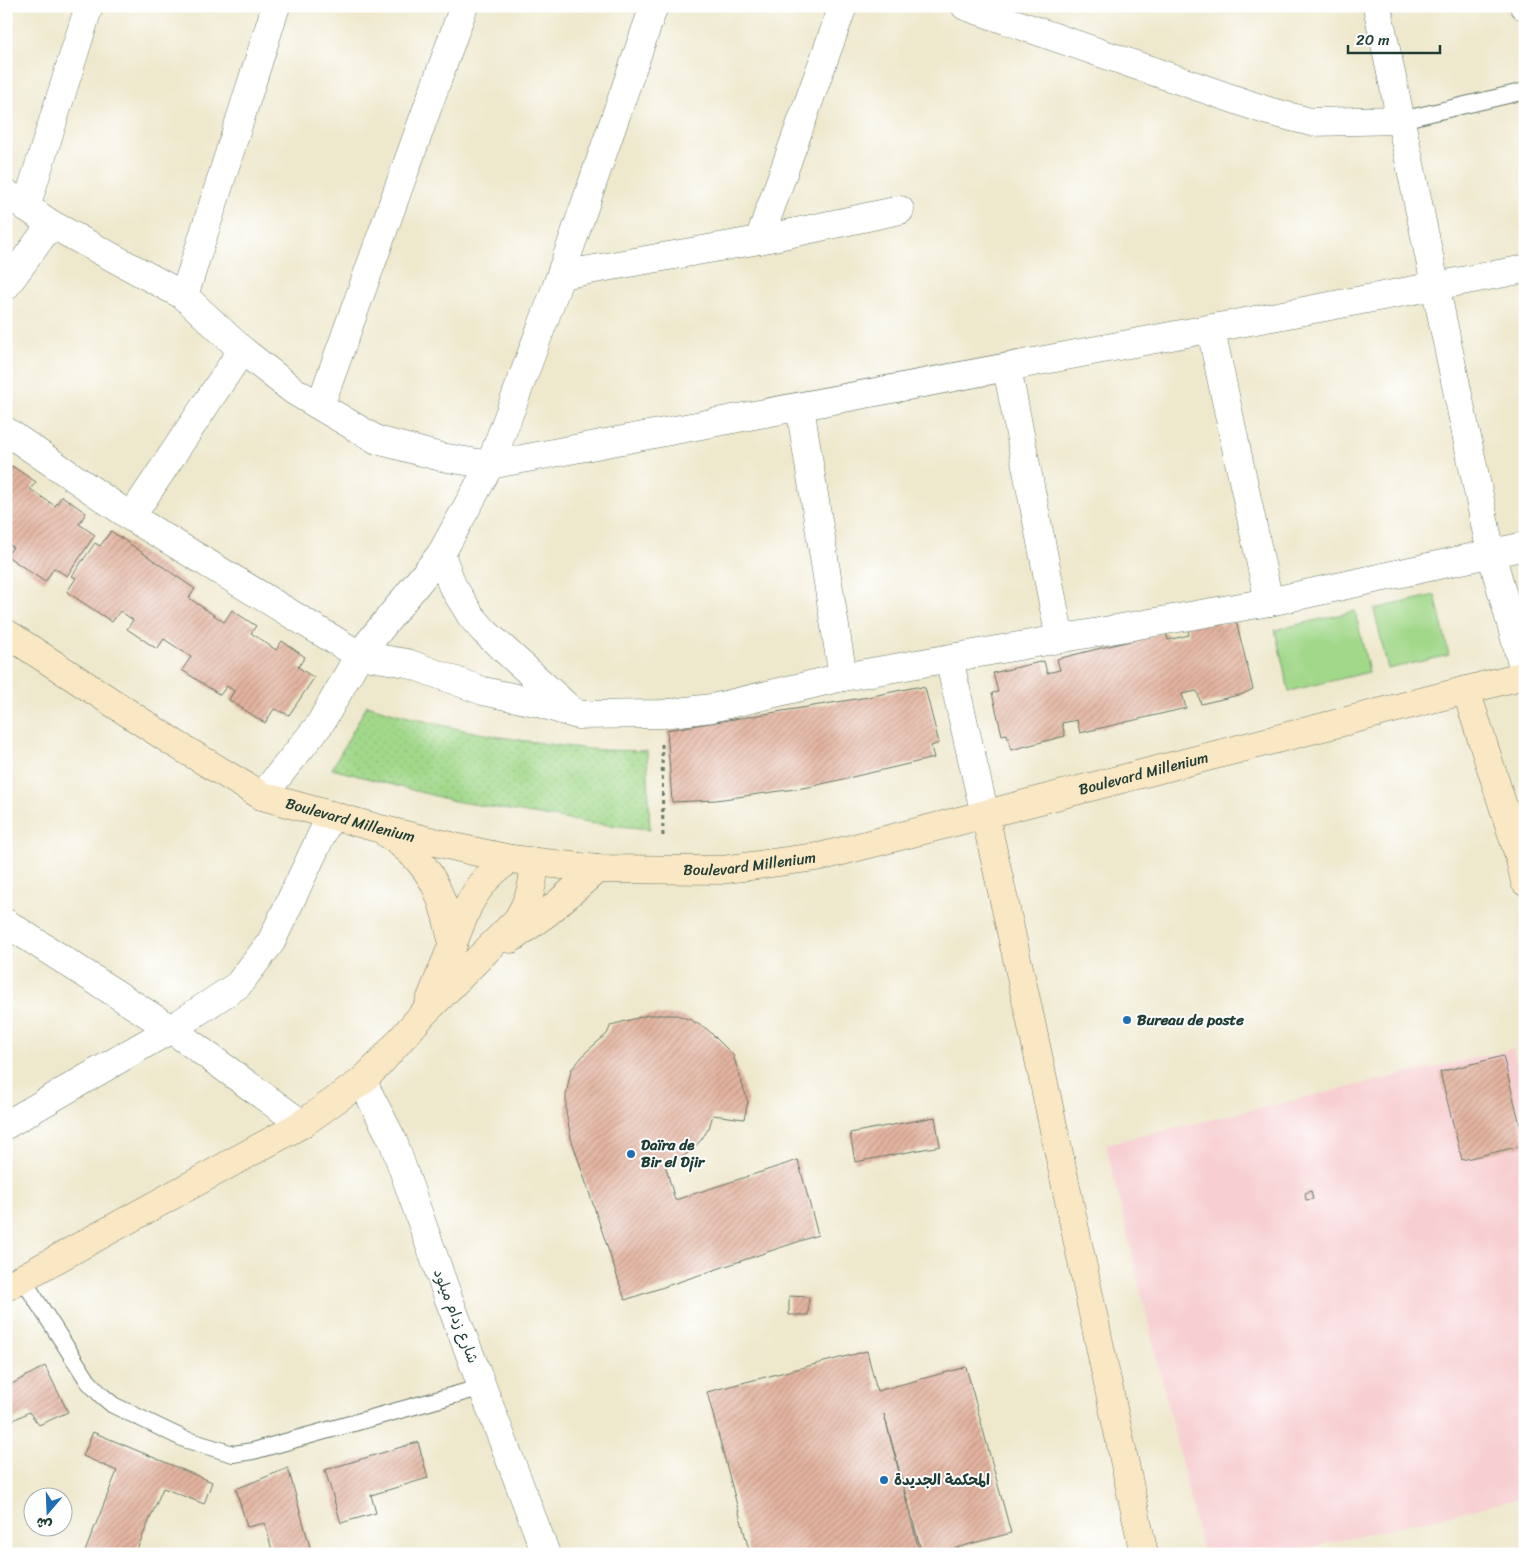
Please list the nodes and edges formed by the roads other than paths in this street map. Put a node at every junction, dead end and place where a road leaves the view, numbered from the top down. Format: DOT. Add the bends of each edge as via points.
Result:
graph roads {
  1 [pos="89,6"];
  2 [pos="276,6"];
  3 [pos="464,6"];
  4 [pos="654,6"];
  5 [pos="843,6"];
  6 [pos="965,6"];
  7 [pos="1377,6"];
  8 [pos="1525,91"];
  9 [pos="1401,120"];
  10 [pos="16,200"];
  11 [pos="900,210"];
  12 [pos="51,224"];
  13 [pos="759,240"];
  14 [pos="1525,269"];
  15 [pos="561,275"];
  16 [pos="6,286"];
  17 [pos="1436,287"];
  18 [pos="184,296"];
  19 [pos="1210,330"];
  20 [pos="242,350"];
  21 [pos="1007,368"];
  22 [pos="320,406"];
  23 [pos="800,407"];
  24 [pos="6,431"];
  25 [pos="490,465"];
  26 [pos="130,517"];
  27 [pos="1525,546"];
  28 [pos="441,554"];
  29 [pos="1491,554"];
  30 [pos="1269,602"];
  31 [pos="6,633"];
  32 [pos="1060,639"];
  33 [pos="359,655"];
  34 [pos="948,659"];
  35 [pos="1525,675"];
  36 [pos="843,677"];
  37 [pos="1466,690"];
  38 [pos="577,715"];
  39 [pos="262,796"];
  40 [pos="331,814"];
  41 [pos="985,815"];
  42 [pos="377,828"];
  43 [pos="522,860"];
  44 [pos="596,869"];
  45 [pos="1525,882"];
  46 [pos="7,923"];
  47 [pos="453,945"];
  48 [pos="480,959"];
  49 [pos="424,1013"];
  50 [pos="170,1029"];
  51 [pos="362,1081"];
  52 [pos="6,1124"];
  53 [pos="302,1124"];
  54 [pos="14,1283"];
  55 [pos="483,1387"];
  56 [pos="546,1554"];
  57 [pos="1144,1554"];
  1 -- 10 [label="street"];
  2 -- 18 [label="street"];
  3 -- 22 [label="street"];
  4 -- 15 [label="street"];
  5 -- 13 [label="street"];
  6 -- 9 [label="street" via="1268,111 1311,122"];
  7 -- 9 [label="street"];
  8 -- 9 [label="lane"];
  9 -- 17 [label="street"];
  10 -- 12 [label="street"];
  11 -- 13 [label="street"];
  12 -- 16 [label="street"];
  12 -- 18 [label="street"];
  13 -- 15 [label="street"];
  14 -- 17 [label="street"];
  15 -- 25 [label="street"];
  17 -- 19 [label="street"];
  17 -- 29 [label="street"];
  18 -- 20 [label="street"];
  19 -- 21 [label="street"];
  19 -- 30 [label="street"];
  20 -- 22 [label="street" via="294,391"];
  20 -- 26 [label="street"];
  21 -- 23 [label="street"];
  21 -- 32 [label="street"];
  22 -- 25 [label="street" via="377,440 440,457"];
  23 -- 25 [label="street"];
  23 -- 36 [label="street"];
  24 -- 26 [label="street"];
  25 -- 28 [label="street"];
  26 -- 33 [label="street"];
  27 -- 29 [label="street"];
  28 -- 33 [label="street"];
  28 -- 38 [label="street" via="457,593 471,616"];
  29 -- 30 [label="street"];
  29 -- 35 [label="street"];
  30 -- 32 [label="street"];
  31 -- 39 [label="main road, Boulevard Millenium"];
  32 -- 34 [label="street"];
  33 -- 38 [label="street" via="407,663 483,691"];
  33 -- 39 [label="street" via="320,724"];
  34 -- 36 [label="street"];
  34 -- 41 [label="street"];
  35 -- 37 [label="main road, Boulevard Millenium"];
  36 -- 38 [label="street" via="712,708 662,714"];
  37 -- 41 [label="main road, Boulevard Millenium"];
  37 -- 45 [label="main road"];
  39 -- 40 [label="main road, Boulevard Millenium"];
  40 -- 42 [label="main road, Boulevard Millenium"];
  40 -- 50 [label="street" via="271,942 238,985"];
  41 -- 44 [label="main road, Boulevard Millenium" via="823,856 721,870"];
  41 -- 57 [label="main road"];
  42 -- 43 [label="main road, Boulevard Millenium"];
  42 -- 47 [label="main road" via="403,845 437,886"];
  43 -- 44 [label="main road, Boulevard Millenium"];
  43 -- 47 [label="main road" via="497,868 485,879 468,906"];
  43 -- 48 [label="main road" via="534,877 526,907"];
  44 -- 48 [label="main road" via="548,913"];
  46 -- 50 [label="street"];
  47 -- 49 [label="main road"];
  48 -- 49 [label="main road"];
  49 -- 51 [label="main road"];
  50 -- 52 [label="street"];
  50 -- 53 [label="street"];
  51 -- 53 [label="main road"];
  51 -- 55 [label="street, شارع زدام ميلود" via="393,1141"];
  53 -- 54 [label="main road"];
  54 -- 55 [label="lane" via="100,1395 113,1405 218,1451 233,1454 253,1451"];
  55 -- 56 [label="street, شارع زدام ميلود"];
}
